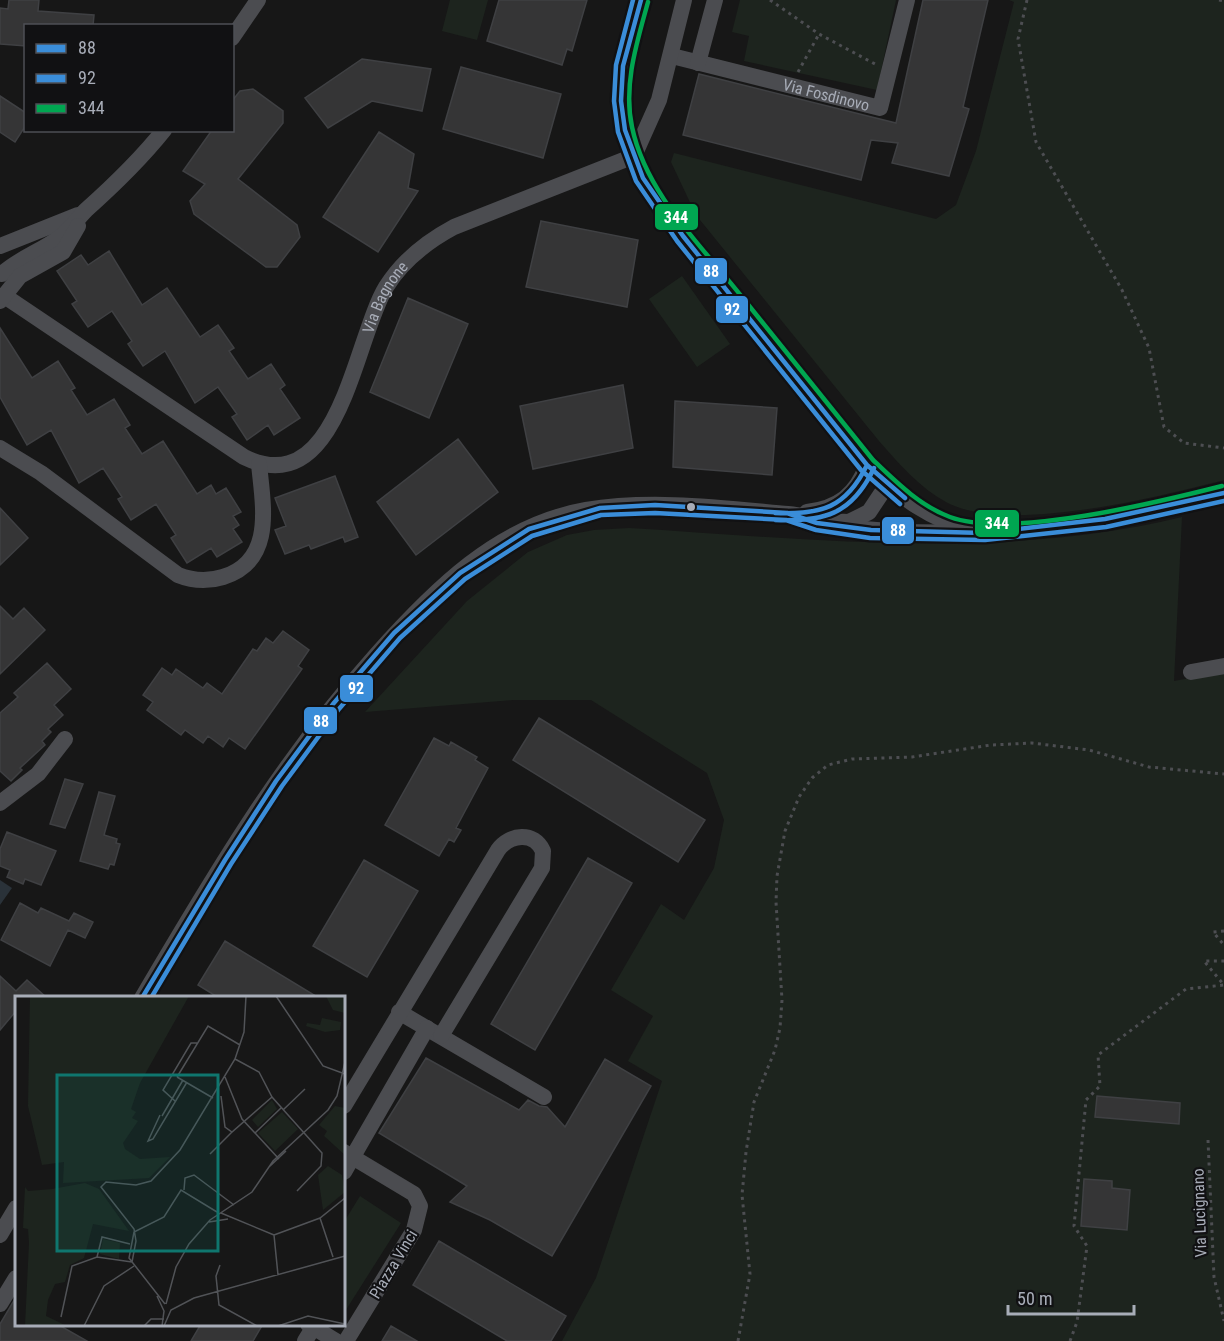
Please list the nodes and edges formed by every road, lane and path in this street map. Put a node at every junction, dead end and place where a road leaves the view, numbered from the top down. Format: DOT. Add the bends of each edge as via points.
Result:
graph roads {
  1 [pos="258,0"];
  2 [pos="641,0"];
  3 [pos="684,0"];
  4 [pos="714,0"];
  5 [pos="770,0"];
  6 [pos="907,0"];
  7 [pos="1027,0"];
  8 [pos="1219,0"];
  9 [pos="1224,1"];
  10 [pos="819,34"];
  11 [pos="234,35"];
  12 [pos="672,56"];
  13 [pos="698,63"];
  14 [pos="880,66"];
  15 [pos="795,77"];
  16 [pos="162,132"];
  17 [pos="634,156"];
  18 [pos="84,212"];
  19 [pos="0,246"];
  20 [pos="1,271"];
  21 [pos="3,299"];
  22 [pos="0,448"];
  23 [pos="1224,448"];
  24 [pos="259,464"];
  25 [pos="867,465"];
  26 [pos="887,485"];
  27 [pos="1224,493"];
  28 [pos="791,514"];
  29 [pos="977,532"];
  30 [pos="1224,666"];
  31 [pos="1191,672"];
  32 [pos="65,739"];
  33 [pos="1224,774"];
  34 [pos="0,803"];
  35 [pos="1224,931"];
  36 [pos="1224,945"];
  37 [pos="1224,961"];
  38 [pos="143,996"];
  39 [pos="399,1012"];
  40 [pos="434,1032"];
  41 [pos="544,1097"];
  42 [pos="345,1104"];
  43 [pos="1208,1140"];
  44 [pos="348,1154"];
  45 [pos="15,1212"];
  46 [pos="0,1235"];
  47 [pos="15,1280"];
  48 [pos="0,1304"];
  49 [pos="1224,1321"];
  50 [pos="309,1331"];
  51 [pos="336,1341"];
  52 [pos="346,1341"];
  53 [pos="738,1341"];
  54 [pos="1070,1341"];
  1 -- 11 [label="street"];
  2 -- 17 [label="street" via="623,66 621,89 625,130"];
  3 -- 12 [label="street"];
  4 -- 13 [label="street"];
  5 -- 10 [label="path"];
  6 -- 13 [label="street, Via Fosdinovo" via="880,108"];
  7 -- 23 [label="path" via="1018,39 1036,142 1122,290 1149,348 1164,427 1184,443"];
  8 -- 9 [label="path"];
  10 -- 14 [label="path"];
  10 -- 15 [label="path"];
  12 -- 13 [label="street"];
  12 -- 17 [label="street" via="654,114"];
  16 -- 18 [label="street" via="119,181"];
  17 -- 24 [label="street, Via Bagnone" via="454,227 409,257 379,300 326,434 300,459 282,465"];
  17 -- 25 [label="street" via="651,190 683,236"];
  18 -- 19 [label="street"];
  18 -- 20 [label="street" via="62,235"];
  18 -- 21 [label="street" via="66,249 20,276"];
  21 -- 24 [label="street" via="206,434"];
  22 -- 24 [label="street" via="41,473 178,575 200,581 233,573 258,550 263,527"];
  25 -- 26 [label="street"];
  25 -- 28 [label="street" via="857,486 838,505"];
  26 -- 28 [label="street" via="869,512 856,520 833,521"];
  26 -- 29 [label="street" via="946,524"];
  27 -- 29 [label="street" via="1131,516"];
  28 -- 29 [label="street" via="814,522 857,528 930,534"];
  28 -- 38 [label="street" via="655,506 585,510 514,536 461,570 428,599 360,673 287,765 220,865"];
  30 -- 31 [label="street"];
  32 -- 34 [label="street" via="38,774"];
  33 -- 53 [label="path" via="1149,767 1089,750 1032,743 912,757 852,759 828,765 812,778 785,831 777,876 780,1028 753,1102 746,1152 742,1195 750,1274"];
  35 -- 36 [label="path" via="1213,932"];
  37 -- 54 [label="path" via="1204,961 1224,985 1186,989 1098,1055 1100,1086 1086,1100 1079,1165 1074,1226 1087,1246 1077,1322"];
  39 -- 40 [label="street"];
  39 -- 40 [label="street" via="498,850 510,838 533,839 543,851 542,868"];
  39 -- 42 [label="street"];
  40 -- 41 [label="street"];
  40 -- 44 [label="street"];
  43 -- 49 [label="path, Via Lucignano" via="1214,1277"];
  44 -- 52 [label="street, Piazza Vinci" via="414,1194 420,1212 414,1230"];
  45 -- 46 [label="street"];
  47 -- 48 [label="street"];
  50 -- 51 [label="street"];
}
